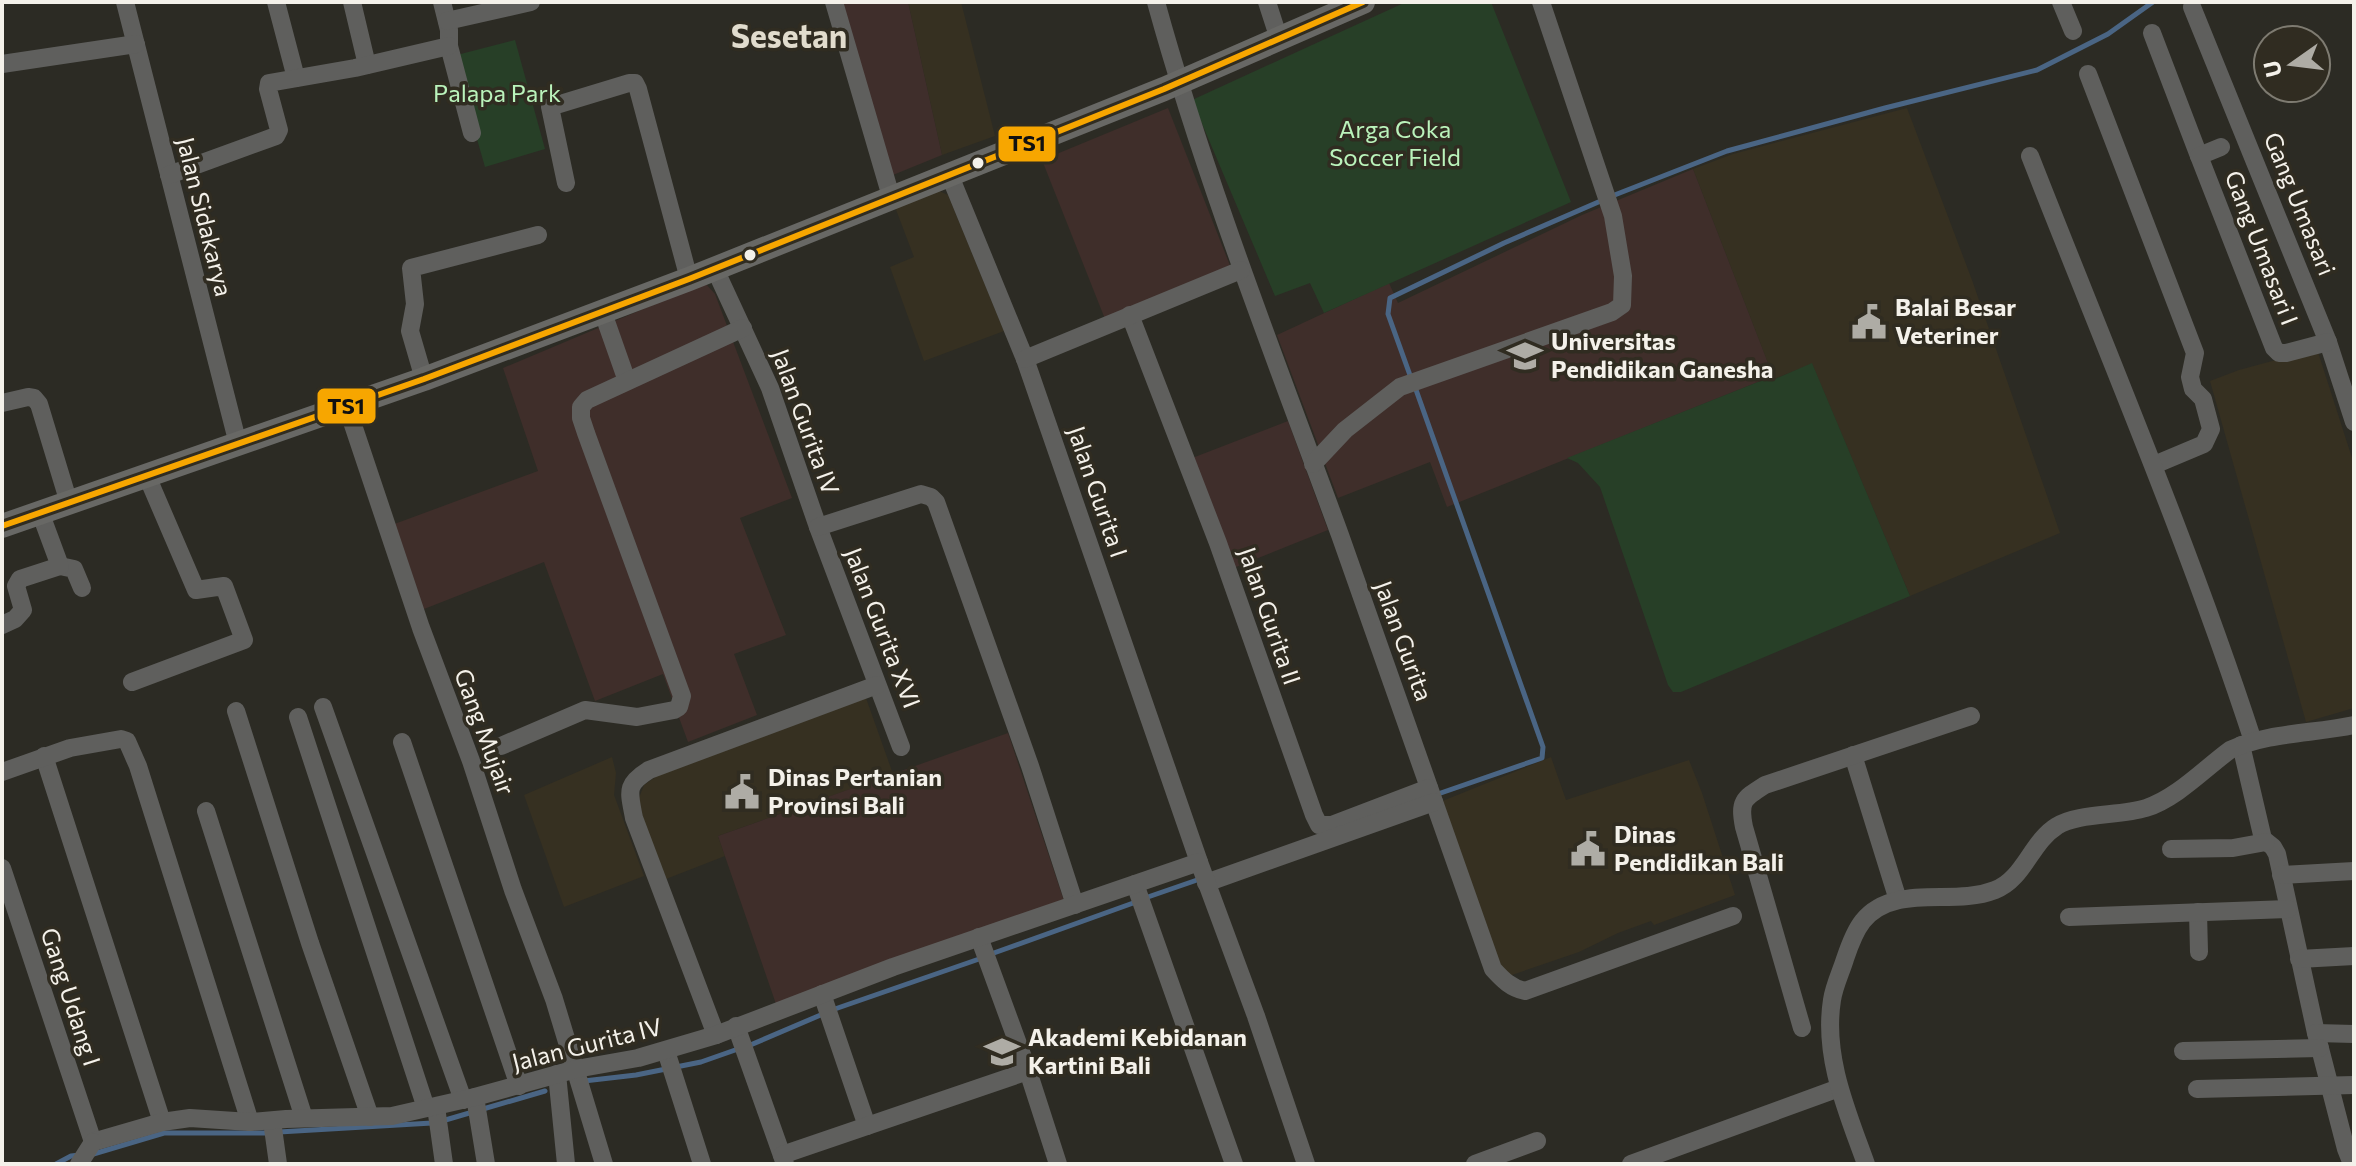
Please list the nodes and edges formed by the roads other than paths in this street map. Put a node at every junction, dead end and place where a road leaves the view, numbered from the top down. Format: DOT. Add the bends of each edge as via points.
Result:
graph roads {
  1 [pos="125,2"];
  2 [pos="276,2"];
  3 [pos="352,2"];
  4 [pos="442,2"];
  5 [pos="528,2"];
  6 [pos="834,2"];
  7 [pos="1156,2"];
  8 [pos="1267,2"];
  9 [pos="1363,2"];
  10 [pos="1541,2"];
  11 [pos="2061,2"];
  12 [pos="2192,7"];
  13 [pos="447,21"];
  14 [pos="2073,31"];
  15 [pos="2152,33"];
  16 [pos="1279,39"];
  17 [pos="136,44"];
  18 [pos="449,46"];
  19 [pos="2,64"];
  20 [pos="367,65"];
  21 [pos="2088,74"];
  22 [pos="296,78"];
  23 [pos="1178,83"];
  24 [pos="472,133"];
  25 [pos="2221,147"];
  26 [pos="2030,156"];
  27 [pos="2199,156"];
  28 [pos="169,175"];
  29 [pos="950,176"];
  30 [pos="566,183"];
  31 [pos="892,200"];
  32 [pos="538,235"];
  33 [pos="715,269"];
  34 [pos="1241,270"];
  35 [pos="689,279"];
  36 [pos="602,310"];
  37 [pos="1130,315"];
  38 [pos="743,328"];
  39 [pos="2328,342"];
  40 [pos="1025,359"];
  41 [pos="424,379"];
  42 [pos="627,381"];
  43 [pos="2,403"];
  44 [pos="347,407"];
  45 [pos="2354,422"];
  46 [pos="238,444"];
  47 [pos="1313,464"];
  48 [pos="2154,465"];
  49 [pos="147,476"];
  50 [pos="69,503"];
  51 [pos="40,512"];
  52 [pos="2,526"];
  53 [pos="818,527"];
  54 [pos="60,566"];
  55 [pos="82,588"];
  56 [pos="2,625"];
  57 [pos="132,682"];
  58 [pos="877,685"];
  59 [pos="323,707"];
  60 [pos="236,711"];
  61 [pos="1971,716"];
  62 [pos="298,717"];
  63 [pos="2354,725"];
  64 [pos="402,742"];
  65 [pos="501,746"];
  66 [pos="901,747"];
  67 [pos="2246,752"];
  68 [pos="1853,755"];
  69 [pos="44,756"];
  70 [pos="2,772"];
  71 [pos="1432,795"];
  72 [pos="206,811"];
  73 [pos="1347,826"];
  74 [pos="2266,842"];
  75 [pos="2171,849"];
  76 [pos="2,868"];
  77 [pos="2354,871"];
  78 [pos="1203,874"];
  79 [pos="2281,875"];
  80 [pos="1139,894"];
  81 [pos="1898,900"];
  82 [pos="1075,905"];
  83 [pos="2288,909"];
  84 [pos="2198,912"];
  85 [pos="9,913"];
  86 [pos="1733,916"];
  87 [pos="2069,917"];
  88 [pos="980,941"];
  89 [pos="2199,952"];
  90 [pos="2354,956"];
  91 [pos="2299,959"];
  92 [pos="825,1004"];
  93 [pos="737,1028"];
  94 [pos="1802,1028"];
  95 [pos="2354,1034"];
  96 [pos="716,1035"];
  97 [pos="2318,1041"];
  98 [pos="2183,1051"];
  99 [pos="666,1052"];
  100 [pos="1028,1071"];
  101 [pos="557,1074"];
  102 [pos="578,1078"];
  103 [pos="2354,1085"];
  104 [pos="519,1086"];
  105 [pos="2330,1086"];
  106 [pos="1839,1088"];
  107 [pos="2197,1089"];
  108 [pos="473,1104"];
  109 [pos="433,1109"];
  110 [pos="370,1117"];
  111 [pos="304,1118"];
  112 [pos="162,1122"];
  113 [pos="250,1122"];
  114 [pos="867,1126"];
  115 [pos="274,1131"];
  116 [pos="1537,1141"];
  117 [pos="86,1153"];
  118 [pos="783,1159"];
  119 [pos="278,1164"];
  120 [pos="444,1164"];
  121 [pos="486,1164"];
  122 [pos="566,1164"];
  123 [pos="604,1164"];
  124 [pos="702,1164"];
  125 [pos="1058,1164"];
  126 [pos="1234,1164"];
  127 [pos="1306,1164"];
  128 [pos="1475,1164"];
  129 [pos="1631,1164"];
  130 [pos="1866,1164"];
  131 [pos="2352,1164"];
  1 -- 17 [label="street, Jalan Sidakarya"];
  2 -- 22 [label="street"];
  3 -- 20 [label="street"];
  4 -- 13 [label="street"];
  5 -- 13 [label="street"];
  6 -- 31 [label="street"];
  7 -- 23 [label="street, Jalan Gurita"];
  8 -- 16 [label="street"];
  9 -- 16 [label="main road"];
  10 -- 47 [label="street" via="1613,216 1622,305 1400,387 1345,430"];
  11 -- 14 [label="street"];
  12 -- 39 [label="street, Gang Umasari"];
  13 -- 18 [label="street"];
  15 -- 27 [label="street, Gang Umasari I"];
  16 -- 23 [label="main road"];
  17 -- 19 [label="street"];
  17 -- 28 [label="street, Jalan Sidakarya"];
  18 -- 20 [label="street"];
  18 -- 24 [label="street"];
  20 -- 22 [label="street"];
  21 -- 48 [label="street" via="2195,353 2190,377 2211,429 2204,444"];
  22 -- 28 [label="street" via="267,86 277,135"];
  23 -- 29 [label="main road"];
  23 -- 34 [label="street, Jalan Gurita"];
  25 -- 27 [label="street, Gang Umasari I"];
  26 -- 48 [label="street"];
  27 -- 39 [label="street, Gang Umasari I" via="2274,348 2286,353"];
  28 -- 46 [label="street, Jalan Sidakarya"];
  29 -- 31 [label="main road"];
  29 -- 40 [label="street, Jalan Gurita I"];
  30 -- 35 [label="street" via="550,107 635,83"];
  31 -- 33 [label="main road"];
  32 -- 41 [label="street" via="411,268 415,304 410,331"];
  33 -- 35 [label="main road"];
  33 -- 38 [label="street, Jalan Gurita IV"];
  34 -- 37 [label="street"];
  34 -- 47 [label="street, Jalan Gurita"];
  35 -- 36 [label="main road"];
  36 -- 41 [label="main road"];
  36 -- 42 [label="street"];
  37 -- 40 [label="street"];
  37 -- 73 [label="street, Jalan Gurita II" via="1314,815 1319,825"];
  38 -- 42 [label="street"];
  38 -- 53 [label="street, Jalan Gurita IV" via="776,402"];
  39 -- 45 [label="street, Gang Umasari"];
  40 -- 78 [label="street, Jalan Gurita I"];
  41 -- 44 [label="main road"];
  42 -- 65 [label="street" via="587,400 581,418 682,700 674,710 637,717 577,712"];
  43 -- 50 [label="street" via="28,397 39,404"];
  44 -- 46 [label="main road"];
  44 -- 102 [label="street, Gang Mujair"];
  46 -- 49 [label="main road"];
  47 -- 71 [label="street, Jalan Gurita"];
  48 -- 67 [label="street" via="2231,673"];
  49 -- 50 [label="main road"];
  49 -- 57 [label="street" via="196,590 224,586 244,640"];
  50 -- 51 [label="main road"];
  51 -- 52 [label="main road"];
  51 -- 54 [label="street"];
  53 -- 58 [label="street, Jalan Gurita XVI"];
  53 -- 82 [label="street, Jalan Gurita IV" via="921,494 936,502"];
  54 -- 55 [label="street" via="74,569"];
  54 -- 56 [label="street" via="20,579 16,586 23,610"];
  58 -- 66 [label="street, Jalan Gurita XVI"];
  58 -- 96 [label="street" via="649,770 630,786 634,818"];
  59 -- 108 [label="street"];
  60 -- 110 [label="street"];
  61 -- 68 [label="street"];
  62 -- 109 [label="street"];
  63 -- 67 [label="street"];
  64 -- 104 [label="street"];
  67 -- 74 [label="street"];
  67 -- 81 [label="street" via="2220,757 2164,801 2145,809 2066,821 2041,840 2000,889 1980,896"];
  68 -- 81 [label="street"];
  68 -- 94 [label="street" via="1765,785 1744,798 1740,808"];
  69 -- 70 [label="street"];
  69 -- 112 [label="street"];
  69 -- 113 [label="street" via="127,741"];
  71 -- 73 [label="street"];
  71 -- 86 [label="street, Jalan Gurita" via="1493,969 1516,989 1525,991"];
  72 -- 111 [label="street"];
  73 -- 78 [label="street, Jalan Gurita IV"];
  74 -- 75 [label="street"];
  74 -- 79 [label="street" via="2276,851"];
  76 -- 85 [label="street, Gang Udang I"];
  77 -- 79 [label="street"];
  78 -- 80 [label="street, Jalan Gurita IV"];
  78 -- 127 [label="street, Jalan Gurita I"];
  79 -- 83 [label="street"];
  80 -- 82 [label="street, Jalan Gurita IV"];
  80 -- 126 [label="street"];
  81 -- 106 [label="street" via="1861,920 1832,998 1830,1039"];
  82 -- 88 [label="street, Jalan Gurita IV"];
  83 -- 84 [label="street"];
  83 -- 91 [label="street"];
  84 -- 87 [label="street"];
  84 -- 89 [label="street"];
  85 -- 117 [label="street, Gang Udang I"];
  88 -- 92 [label="street, Jalan Gurita IV"];
  88 -- 100 [label="street"];
  90 -- 91 [label="street"];
  91 -- 97 [label="street"];
  92 -- 93 [label="street, Jalan Gurita IV"];
  92 -- 114 [label="street"];
  93 -- 96 [label="street, Jalan Gurita IV"];
  93 -- 118 [label="street"];
  95 -- 97 [label="street"];
  96 -- 99 [label="street, Jalan Gurita IV"];
  97 -- 98 [label="street"];
  97 -- 105 [label="street"];
  99 -- 102 [label="street, Jalan Gurita IV"];
  99 -- 124 [label="street"];
  100 -- 114 [label="street"];
  100 -- 125 [label="street"];
  101 -- 102 [label="street, Jalan Gurita IV"];
  101 -- 104 [label="street, Jalan Gurita IV"];
  101 -- 122 [label="street"];
  102 -- 123 [label="street, Gang Mujair"];
  103 -- 105 [label="street"];
  104 -- 108 [label="street, Jalan Gurita IV"];
  105 -- 107 [label="street"];
  105 -- 131 [label="street"];
  106 -- 129 [label="street"];
  106 -- 130 [label="street"];
  108 -- 109 [label="street, Jalan Gurita IV"];
  108 -- 121 [label="street"];
  109 -- 110 [label="street, Jalan Gurita IV"];
  109 -- 120 [label="street"];
  110 -- 111 [label="street, Jalan Gurita IV"];
  111 -- 115 [label="street, Jalan Gurita IV"];
  112 -- 113 [label="street, Jalan Gurita IV"];
  112 -- 117 [label="street, Jalan Gurita IV"];
  113 -- 115 [label="street, Jalan Gurita IV"];
  114 -- 118 [label="street"];
  115 -- 119 [label="street"];
  116 -- 128 [label="street"];
}
